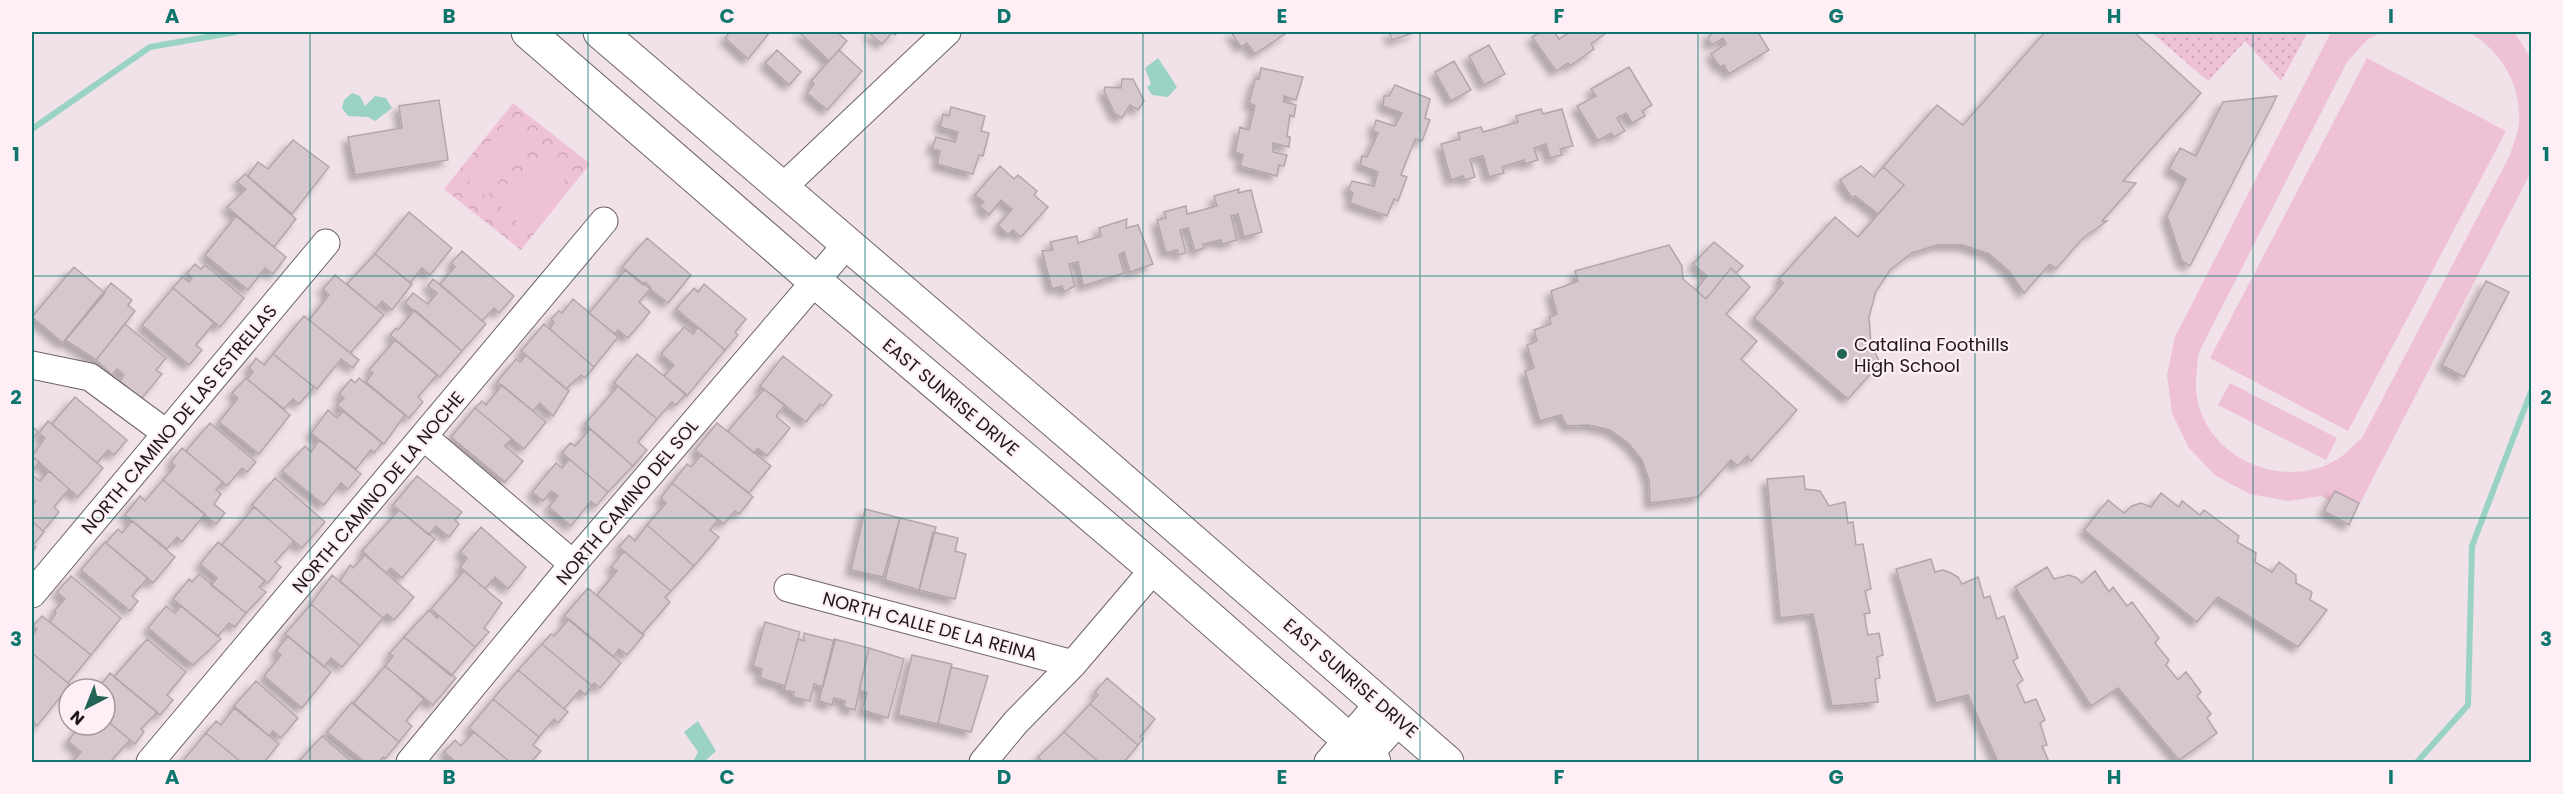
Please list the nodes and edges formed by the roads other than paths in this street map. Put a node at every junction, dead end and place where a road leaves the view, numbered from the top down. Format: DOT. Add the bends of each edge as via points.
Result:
graph roads {
  1 [pos="528,32"];
  2 [pos="600,32"];
  3 [pos="947,32"];
  4 [pos="782,188"];
  5 [pos="604,221"];
  6 [pos="326,243"];
  7 [pos="847,244"];
  8 [pos="815,281"];
  9 [pos="32,365"];
  10 [pos="166,433"];
  11 [pos="424,437"];
  12 [pos="573,564"];
  13 [pos="1154,568"];
  14 [pos="788,588"];
  15 [pos="32,594"];
  16 [pos="1073,664"];
  17 [pos="1390,711"];
  18 [pos="1356,756"];
  19 [pos="150,762"];
  20 [pos="410,762"];
  21 [pos="983,762"];
  22 [pos="1447,762"];
  1 -- 8 [label="main road, EAST SUNRISE DRIVE"];
  2 -- 4 [label="main road, EAST SUNRISE DRIVE"];
  3 -- 4 [label="street"];
  4 -- 7 [label="main road, EAST SUNRISE DRIVE"];
  5 -- 11 [label="street, NORTH CAMINO DE LA NOCHE"];
  6 -- 10 [label="street, NORTH CAMINO DE LAS ESTRELLAS"];
  7 -- 8 [label="street, NORTH CAMINO DEL SOL"];
  7 -- 17 [label="main road, EAST SUNRISE DRIVE"];
  8 -- 12 [label="street, NORTH CAMINO DEL SOL"];
  8 -- 13 [label="main road, EAST SUNRISE DRIVE"];
  9 -- 10 [label="street" via="90,377"];
  10 -- 15 [label="street, NORTH CAMINO DE LAS ESTRELLAS"];
  11 -- 12 [label="street"];
  11 -- 19 [label="street, NORTH CAMINO DE LA NOCHE"];
  12 -- 20 [label="street, NORTH CAMINO DEL SOL"];
  13 -- 16 [label="street, NORTH CALLE DE LA REINA"];
  13 -- 18 [label="main road, EAST SUNRISE DRIVE"];
  14 -- 16 [label="street, NORTH CALLE DE LA REINA"];
  16 -- 21 [label="street, NORTH CALLE DE LA REINA"];
  17 -- 18 [label="street"];
  17 -- 22 [label="main road, EAST SUNRISE DRIVE"];
}
